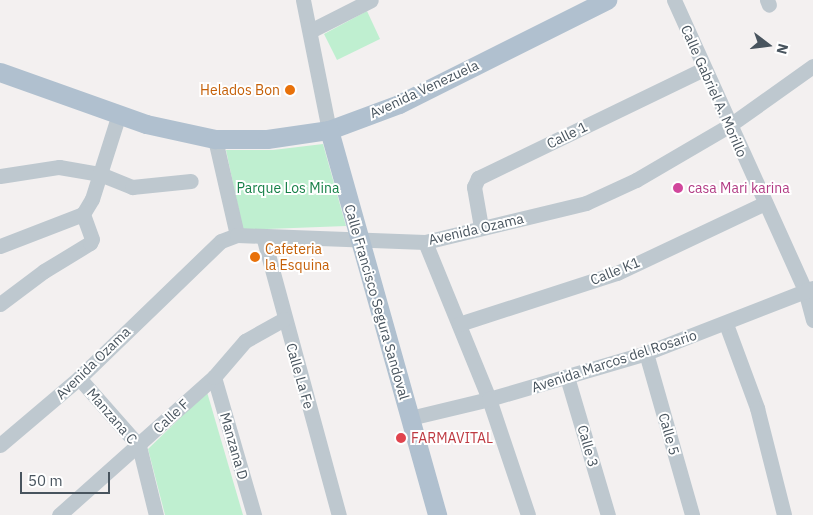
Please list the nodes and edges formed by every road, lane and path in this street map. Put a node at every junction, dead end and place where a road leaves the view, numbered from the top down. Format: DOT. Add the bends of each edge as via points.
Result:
graph roads {
  1 [pos="304,0"];
  2 [pos="370,0"];
  3 [pos="607,0"];
  4 [pos="674,0"];
  5 [pos="310,31"];
  6 [pos="813,66"];
  7 [pos="703,69"];
  8 [pos="0,72"];
  9 [pos="119,114"];
  10 [pos="730,125"];
  11 [pos="329,130"];
  12 [pos="215,139"];
  13 [pos="100,174"];
  14 [pos="0,176"];
  15 [pos="191,181"];
  16 [pos="765,203"];
  17 [pos="83,214"];
  18 [pos="481,228"];
  19 [pos="236,235"];
  20 [pos="263,236"];
  21 [pos="360,239"];
  22 [pos="425,242"];
  23 [pos="0,246"];
  24 [pos="809,290"];
  25 [pos="0,304"];
  26 [pos="284,319"];
  27 [pos="813,320"];
  28 [pos="459,324"];
  29 [pos="726,324"];
  30 [pos="646,354"];
  31 [pos="214,377"];
  32 [pos="567,377"];
  33 [pos="79,378"];
  34 [pos="489,399"];
  35 [pos="410,418"];
  36 [pos="0,445"];
  37 [pos="139,446"];
  38 [pos="63,514"];
  39 [pos="156,515"];
  40 [pos="254,515"];
  41 [pos="339,515"];
  42 [pos="436,515"];
  43 [pos="528,515"];
  44 [pos="608,515"];
  45 [pos="692,515"];
  46 [pos="784,515"];
  1 -- 5 [label="street, Calle Francisco Segura Sandoval"];
  2 -- 5 [label="street"];
  3 -- 11 [label="main road, Avenida Venezuela" via="398,104"];
  4 -- 7 [label="street, Calle Gabriel A. Morillo"];
  5 -- 11 [label="street, Calle Francisco Segura Sandoval"];
  6 -- 10 [label="street, Avenida Ozama"];
  7 -- 10 [label="street, Calle Gabriel A. Morillo"];
  7 -- 18 [label="street, Calle 1" via="478,178 474,187"];
  8 -- 9 [label="main road, Avenida Venezuela"];
  9 -- 12 [label="main road, Avenida Venezuela"];
  9 -- 13 [label="street"];
  10 -- 16 [label="street, Calle Gabriel A. Morillo"];
  10 -- 18 [label="street, Avenida Ozama" via="636,180 586,203"];
  11 -- 12 [label="main road, Avenida Venezuela" via="267,139"];
  11 -- 21 [label="main road, Calle Francisco Segura Sandoval"];
  12 -- 19 [label="street"];
  13 -- 14 [label="street" via="59,167"];
  13 -- 15 [label="street" via="132,187"];
  13 -- 17 [label="street"];
  16 -- 24 [label="street, Calle Gabriel A. Morillo"];
  16 -- 28 [label="street, Calle K1" via="616,273"];
  17 -- 23 [label="street"];
  17 -- 25 [label="street" via="92,239 90,243 44,271"];
  18 -- 22 [label="street, Avenida Ozama"];
  19 -- 20 [label="street, Avenida Ozama"];
  19 -- 33 [label="street, Avenida Ozama" via="221,241 199,259"];
  20 -- 21 [label="street, Avenida Ozama"];
  20 -- 26 [label="street, Calle La Fe"];
  21 -- 22 [label="street, Avenida Ozama"];
  21 -- 35 [label="main road, Calle Francisco Segura Sandoval"];
  22 -- 28 [label="street"];
  24 -- 27 [label="street, Calle Gabriel A. Morillo"];
  24 -- 29 [label="street, Avenida Marcos del Rosario"];
  26 -- 31 [label="street, Calle F" via="246,341"];
  26 -- 41 [label="street, Calle La Fe"];
  28 -- 34 [label="street"];
  29 -- 30 [label="street, Avenida Marcos del Rosario"];
  29 -- 46 [label="street" via="758,408"];
  30 -- 32 [label="street, Avenida Marcos del Rosario"];
  30 -- 45 [label="street, Calle 5"];
  31 -- 37 [label="street, Calle F"];
  31 -- 40 [label="street, Manzana D"];
  32 -- 34 [label="street, Avenida Marcos del Rosario"];
  32 -- 44 [label="street, Calle 3"];
  33 -- 36 [label="street, Avenida Ozama"];
  33 -- 37 [label="street, Manzana C"];
  34 -- 35 [label="street, Avenida Marcos del Rosario"];
  34 -- 43 [label="street"];
  35 -- 42 [label="main road, Calle Francisco Segura Sandoval"];
  37 -- 38 [label="street, Calle F"];
  37 -- 39 [label="street, Manzana C"];
}
